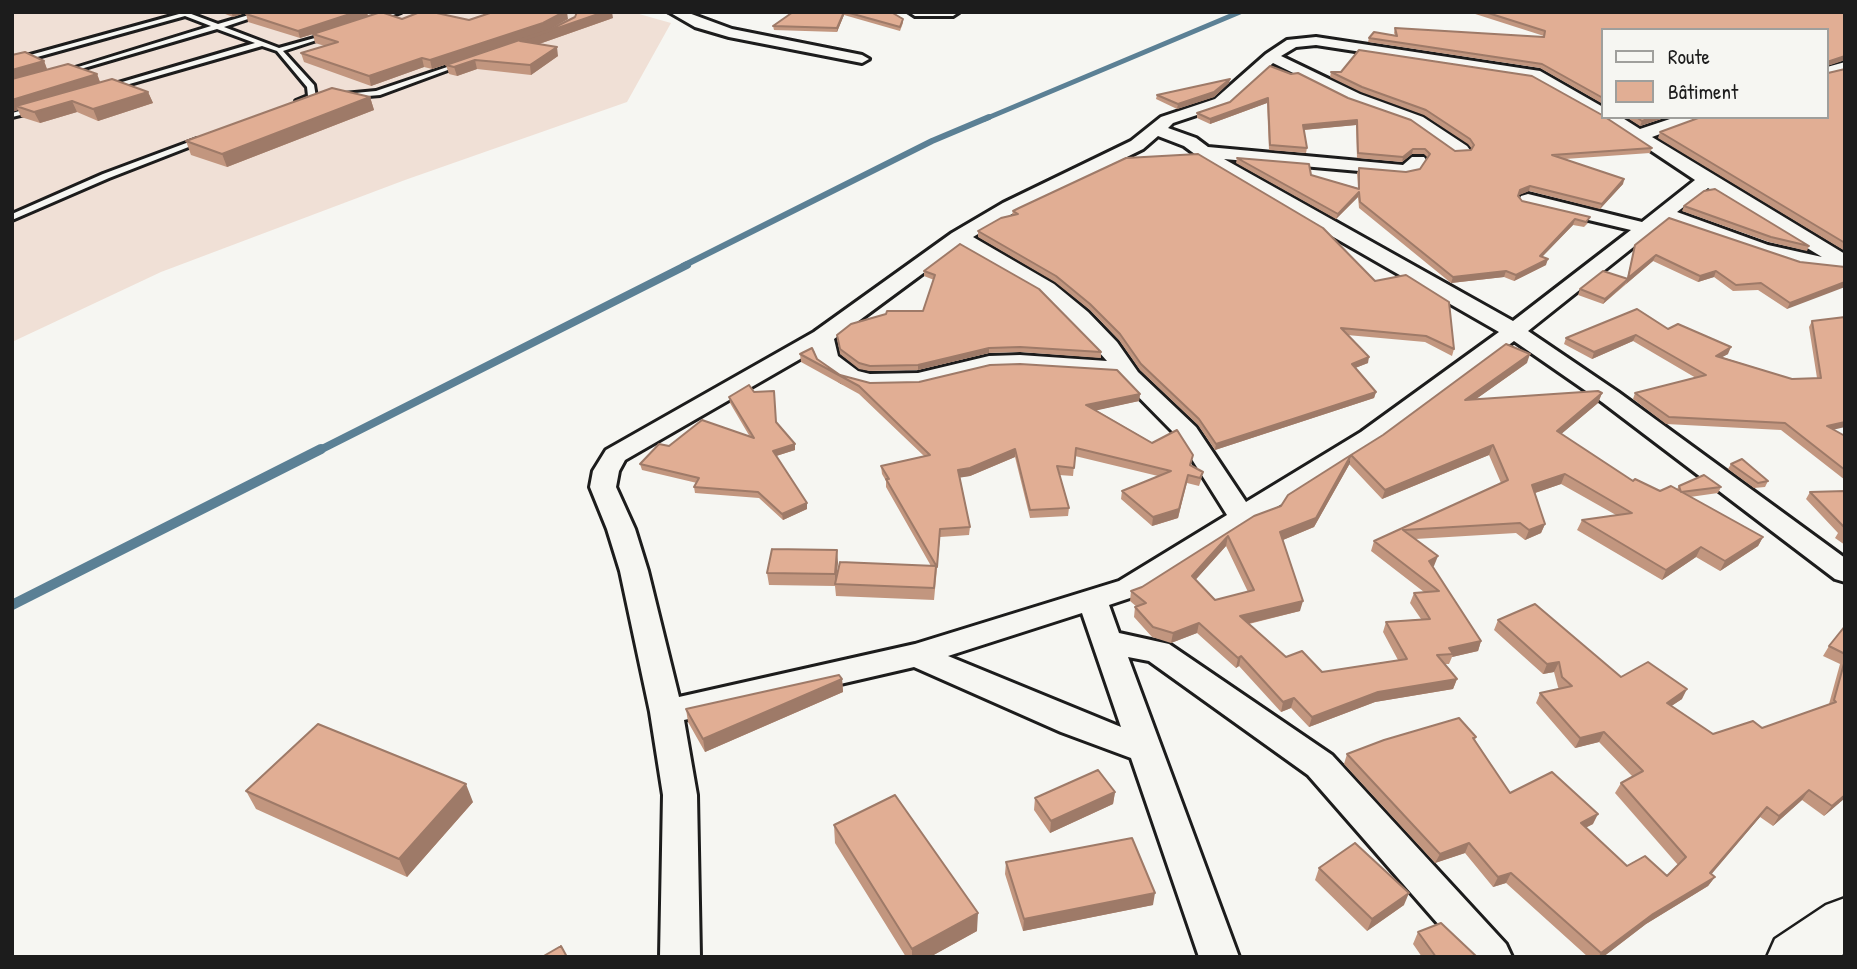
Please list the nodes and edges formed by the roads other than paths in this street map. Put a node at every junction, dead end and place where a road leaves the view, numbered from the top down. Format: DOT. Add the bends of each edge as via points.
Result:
graph roads {
  1 [pos="267,12"];
  2 [pos="398,12"];
  3 [pos="675,12"];
  4 [pos="915,12"];
  5 [pos="953,12"];
  6 [pos="183,13"];
  7 [pos="372,21"];
  8 [pos="218,27"];
  9 [pos="332,33"];
  10 [pos="260,44"];
  11 [pos="279,51"];
  12 [pos="1271,57"];
  13 [pos="862,59"];
  14 [pos="474,60"];
  15 [pos="12,62"];
  16 [pos="51,76"];
  17 [pos="104,89"];
  18 [pos="334,96"];
  19 [pos="312,97"];
  20 [pos="323,97"];
  21 [pos="290,106"];
  22 [pos="38,108"];
  23 [pos="1602,112"];
  24 [pos="12,115"];
  25 [pos="1614,119"];
  26 [pos="1686,119"];
  27 [pos="1157,130"];
  28 [pos="1640,135"];
  29 [pos="207,138"];
  30 [pos="1461,150"];
  31 [pos="1204,152"];
  32 [pos="1418,161"];
  33 [pos="1707,180"];
  34 [pos="1528,201"];
  35 [pos="12,217"];
  36 [pos="1655,221"];
  37 [pos="959,237"];
  38 [pos="1845,265"];
  39 [pos="1514,331"];
  40 [pos="822,338"];
  41 [pos="1125,369"];
  42 [pos="1241,516"];
  43 [pos="1845,572"];
  44 [pos="1092,599"];
  45 [pos="1107,641"];
  46 [pos="916,655"];
  47 [pos="666,712"];
  48 [pos="1145,749"];
  49 [pos="1845,922"];
  50 [pos="680,957"];
  51 [pos="1219,957"];
  52 [pos="1492,957"];
  53 [pos="1794,957"];
  1 -- 8 [label="lane"];
  2 -- 7 [label="lane"];
  3 -- 13 [label="street" via="729,33"];
  4 -- 5 [label="street"];
  6 -- 8 [label="lane"];
  6 -- 15 [label="lane"];
  8 -- 10 [label="lane"];
  8 -- 16 [label="lane"];
  9 -- 11 [label="lane"];
  10 -- 11 [label="lane"];
  10 -- 17 [label="lane"];
  11 -- 19 [label="lane" via="311,87"];
  12 -- 23 [label="street" via="1292,43 1316,41 1535,74"];
  12 -- 27 [label="street" via="1221,102 1167,120"];
  12 -- 30 [label="street" via="1354,97 1417,120"];
  14 -- 18 [label="lane" via="377,93"];
  19 -- 20 [label="lane"];
  19 -- 21 [label="lane"];
  22 -- 24 [label="lane"];
  25 -- 28 [label="street"];
  26 -- 28 [label="street"];
  27 -- 31 [label="street"];
  27 -- 37 [label="street" via="1100,166"];
  28 -- 33 [label="street"];
  29 -- 35 [label="lane"];
  31 -- 32 [label="street" via="1404,170"];
  31 -- 39 [label="street"];
  33 -- 36 [label="street"];
  33 -- 38 [label="street"];
  34 -- 36 [label="street"];
  36 -- 38 [label="street" via="1798,260"];
  36 -- 39 [label="street"];
  37 -- 40 [label="street"];
  37 -- 41 [label="street" via="1047,288"];
  39 -- 42 [label="street" via="1370,437"];
  39 -- 43 [label="street"];
  40 -- 41 [label="street" via="827,359 850,376 870,381 918,380 989,363"];
  40 -- 47 [label="street" via="615,455 606,471 603,487 634,571"];
  41 -- 42 [label="street" via="1186,432"];
  42 -- 44 [label="street" via="1129,588"];
  44 -- 45 [label="street"];
  44 -- 46 [label="street"];
  45 -- 48 [label="street"];
  45 -- 52 [label="street" via="1157,652 1320,765"];
  46 -- 47 [label="street"];
  46 -- 48 [label="street"];
  47 -- 50 [label="street" via="680,795"];
  48 -- 51 [label="street"];
  49 -- 53 [label="street"];
}
